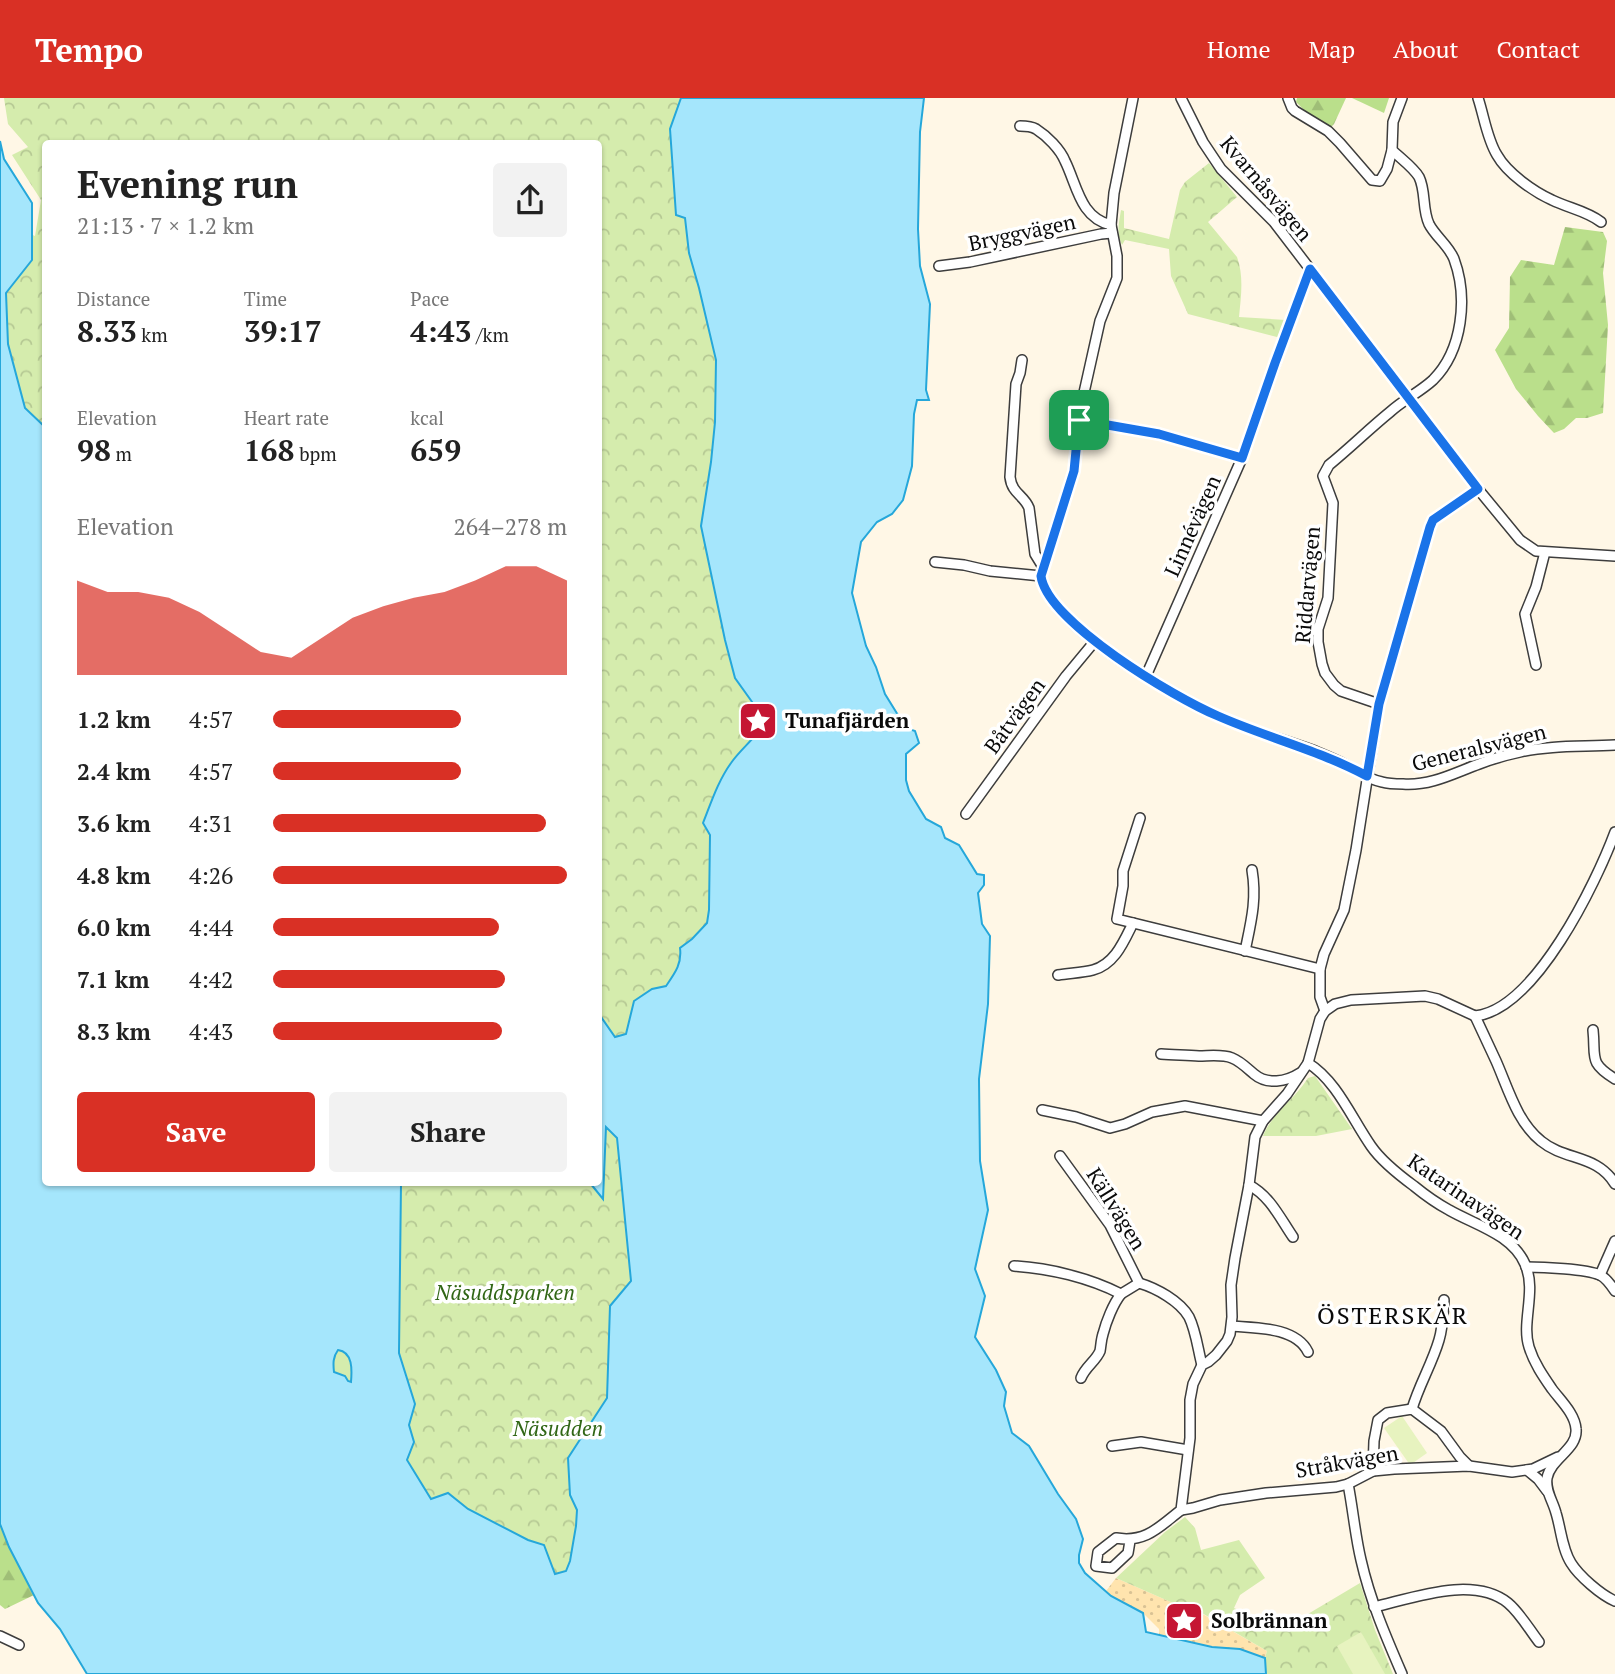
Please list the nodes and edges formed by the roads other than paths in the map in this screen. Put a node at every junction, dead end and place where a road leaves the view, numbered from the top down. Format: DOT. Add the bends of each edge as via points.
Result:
graph roads {
  1 [pos="1133,98"];
  2 [pos="1181,98"];
  3 [pos="1288,98"];
  4 [pos="1402,98"];
  5 [pos="1478,98"];
  6 [pos="1020,126"];
  7 [pos="1392,150"];
  8 [pos="1601,222"];
  9 [pos="1111,229"];
  10 [pos="939,267"];
  11 [pos="1310,269"];
  12 [pos="1022,360"];
  13 [pos="1408,397"];
  14 [pos="1079,420"];
  15 [pos="1242,458"];
  16 [pos="1478,489"];
  17 [pos="1545,552"];
  18 [pos="1615,556"];
  19 [pos="935,562"];
  20 [pos="1042,571"];
  21 [pos="1095,641"];
  22 [pos="1535,664"];
  23 [pos="1146,676"];
  24 [pos="1379,704"];
  25 [pos="1615,745"];
  26 [pos="1367,776"];
  27 [pos="966,814"];
  28 [pos="1140,818"];
  29 [pos="1615,832"];
  30 [pos="1252,870"];
  31 [pos="1133,923"];
  32 [pos="1245,951"];
  33 [pos="1320,969"];
  34 [pos="1058,975"];
  35 [pos="1325,1011"];
  36 [pos="1475,1016"];
  37 [pos="1593,1030"];
  38 [pos="1161,1054"];
  39 [pos="1306,1066"];
  40 [pos="1615,1079"];
  41 [pos="1042,1110"];
  42 [pos="1263,1121"];
  43 [pos="1060,1156"];
  44 [pos="1615,1184"];
  45 [pos="1249,1185"];
  46 [pos="1293,1237"];
  47 [pos="1615,1241"];
  48 [pos="1014,1266"];
  49 [pos="1527,1266"];
  50 [pos="1600,1275"];
  51 [pos="1139,1283"];
  52 [pos="1615,1291"];
  53 [pos="1122,1294"];
  54 [pos="1444,1300"];
  55 [pos="1232,1326"];
  56 [pos="1308,1352"];
  57 [pos="1202,1365"];
  58 [pos="1081,1378"];
  59 [pos="1412,1409"];
  60 [pos="1112,1446"];
  61 [pos="1188,1450"];
  62 [pos="1559,1456"];
  63 [pos="1469,1466"];
  64 [pos="1527,1470"];
  65 [pos="1373,1471"];
  66 [pos="1348,1484"];
  67 [pos="1548,1492"];
  68 [pos="1181,1510"];
  69 [pos="1130,1541"];
  70 [pos="1615,1601"];
  71 [pos="1374,1606"];
  72 [pos="0,1636"];
  73 [pos="1539,1642"];
  74 [pos="19,1645"];
  75 [pos="1402,1674"];
  1 -- 9 [label="street"];
  2 -- 11 [label="street, Kvarnåsvägen" via="1221,169 1274,222"];
  3 -- 7 [label="street" via="1295,111 1328,131 1372,180 1380,181"];
  4 -- 7 [label="street" via="1393,122"];
  5 -- 8 [label="street" via="1494,149 1508,169 1538,193"];
  6 -- 9 [label="street" via="1034,128 1059,151 1082,203"];
  7 -- 13 [label="street, Riddarvägen" via="1420,179 1428,222 1453,255 1461,290 1459,324 1450,354 1435,378"];
  9 -- 10 [label="street, Bryggvägen"];
  9 -- 14 [label="street" via="1117,278 1100,321"];
  11 -- 13 [label="street, Kvarnåsvägen"];
  11 -- 15 [label="street, Linnévägen"];
  12 -- 20 [label="street, Generalsvägen" via="1010,477 1014,491 1027,503"];
  13 -- 16 [label="street, Kvarnåsvägen"];
  13 -- 24 [label="street, Riddarvägen" via="1329,465 1323,476 1333,503 1328,598 1318,629 1320,656 1325,673 1341,691"];
  14 -- 15 [label="street" via="1159,434"];
  14 -- 20 [label="street" via="1074,471"];
  15 -- 23 [label="street, Linnévägen"];
  16 -- 17 [label="street, Kvarnåsvägen" via="1520,540"];
  16 -- 24 [label="street" via="1433,520"];
  17 -- 18 [label="street, Kvarnåsvägen"];
  17 -- 22 [label="street" via="1525,614"];
  19 -- 20 [label="street" via="990,571"];
  20 -- 21 [label="street, Generalsvägen" via="1042,585 1060,611"];
  21 -- 23 [label="street, Generalsvägen"];
  21 -- 27 [label="street, Båtvägen"];
  23 -- 26 [label="street, Generalsvägen" via="1216,716"];
  24 -- 26 [label="street"];
  25 -- 26 [label="street, Generalsvägen" via="1520,752 1422,784 1380,782"];
  26 -- 33 [label="street" via="1344,911"];
  28 -- 31 [label="street" via="1123,871 1117,919"];
  29 -- 36 [label="street" via="1554,953 1503,1006"];
  30 -- 32 [label="street" via="1254,903"];
  31 -- 32 [label="street"];
  31 -- 34 [label="street" via="1108,962 1094,970"];
  32 -- 33 [label="street"];
  33 -- 35 [label="street"];
  35 -- 36 [label="street" via="1352,1000 1425,996"];
  35 -- 39 [label="street"];
  36 -- 44 [label="street" via="1532,1132 1552,1148 1601,1168"];
  37 -- 40 [label="street" via="1595,1062"];
  38 -- 39 [label="street" via="1232,1058 1265,1080 1290,1079"];
  39 -- 42 [label="street"];
  39 -- 49 [label="street, Katarinavägen" via="1327,1078 1384,1161 1437,1203 1501,1237"];
  41 -- 42 [label="street" via="1110,1128 1152,1112 1185,1106"];
  42 -- 45 [label="street" via="1255,1137"];
  43 -- 51 [label="street, Källvägen" via="1110,1225"];
  45 -- 46 [label="street" via="1261,1191"];
  45 -- 55 [label="street" via="1231,1284"];
  47 -- 50 [label="street"];
  48 -- 53 [label="street" via="1057,1272"];
  49 -- 50 [label="street"];
  49 -- 62 [label="street, Katarinavägen" via="1529,1346 1576,1428 1569,1449"];
  50 -- 52 [label="street"];
  51 -- 53 [label="street, Källvägen"];
  51 -- 57 [label="street, Källvägen" via="1188,1314"];
  53 -- 58 [label="street, Källvägen" via="1106,1325 1100,1352"];
  54 -- 59 [label="street" via="1440,1339"];
  55 -- 56 [label="street" via="1291,1335"];
  55 -- 57 [label="street" via="1222,1348"];
  57 -- 61 [label="street" via="1189,1400"];
  59 -- 63 [label="street" via="1441,1431"];
  59 -- 65 [label="street" via="1387,1413 1378,1420"];
  60 -- 61 [label="street" via="1142,1443"];
  61 -- 68 [label="street"];
  62 -- 64 [label="street, Stråkvägen"];
  62 -- 67 [label="street, Katarinavägen" via="1547,1479"];
  63 -- 64 [label="street, Stråkvägen" via="1503,1472"];
  63 -- 65 [label="street, Stråkvägen"];
  64 -- 67 [label="street"];
  65 -- 66 [label="street, Stråkvägen"];
  66 -- 68 [label="street, Stråkvägen" via="1254,1494"];
  66 -- 71 [label="street" via="1360,1558"];
  67 -- 70 [label="street" via="1572,1564"];
  68 -- 69 [label="street" via="1151,1534"];
  71 -- 73 [label="street" via="1456,1589 1486,1592 1507,1603"];
  71 -- 75 [label="street"];
  72 -- 74 [label="street"];
}
